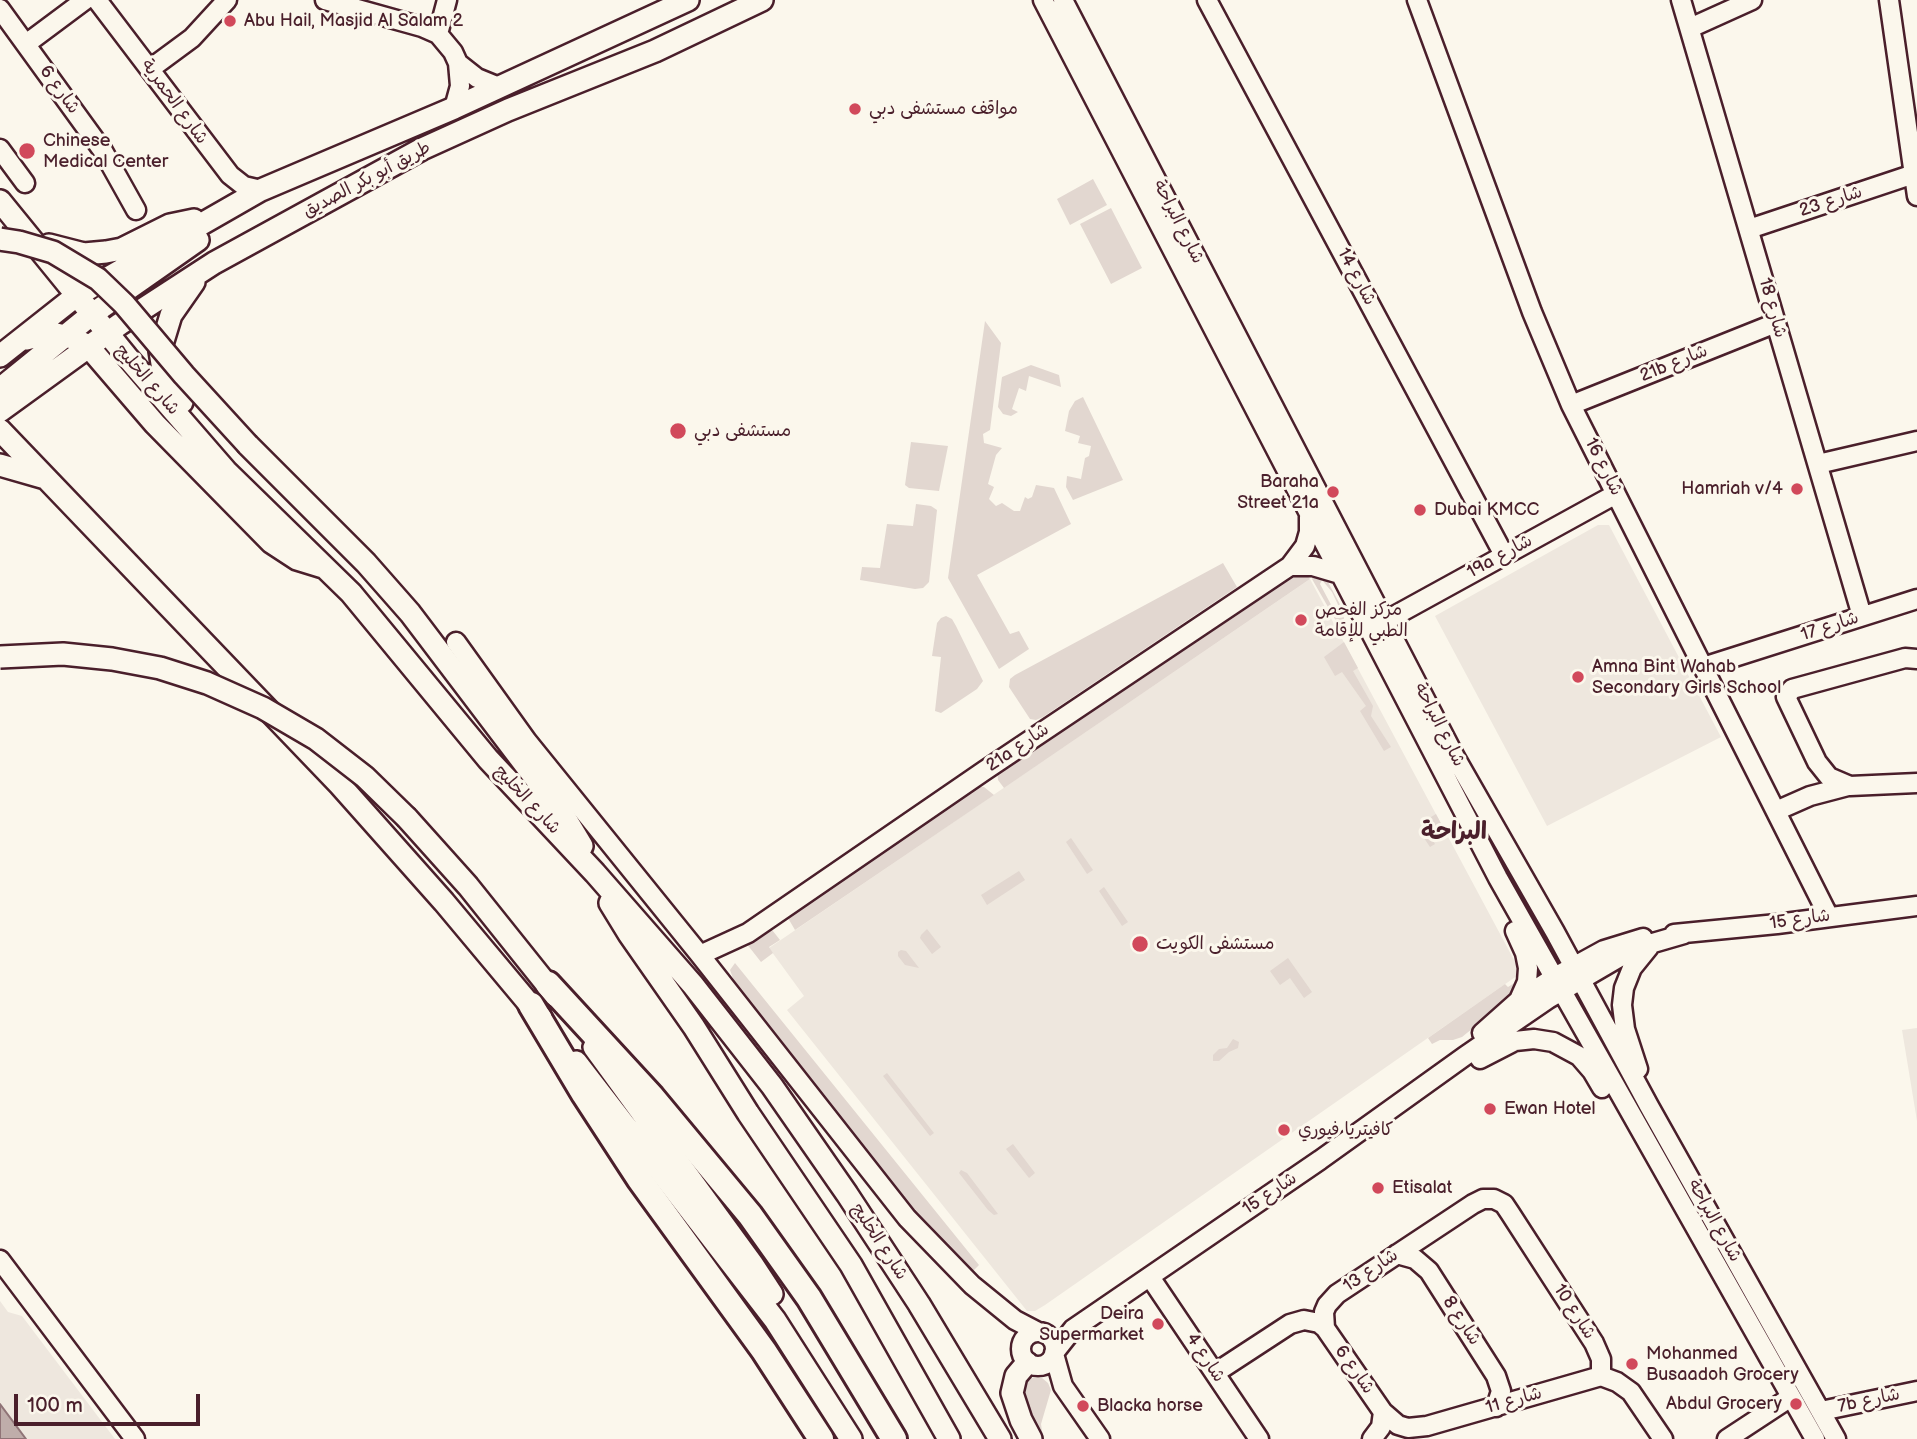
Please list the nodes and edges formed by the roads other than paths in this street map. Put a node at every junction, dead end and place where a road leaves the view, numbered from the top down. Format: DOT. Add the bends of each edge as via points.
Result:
graph roads {
  1 [pos="85,0"];
  2 [pos="97,0"];
  3 [pos="227,0"];
  4 [pos="447,0"];
  5 [pos="688,0"];
  6 [pos="762,0"];
  7 [pos="1043,0"];
  8 [pos="1063,0"];
  9 [pos="1207,0"];
  10 [pos="1417,0"];
  11 [pos="1681,0"];
  12 [pos="1752,0"];
  13 [pos="1889,0"];
  14 [pos="336,1"];
  15 [pos="0,9"];
  16 [pos="666,10"];
  17 [pos="1690,29"];
  18 [pos="438,34"];
  19 [pos="26,44"];
  20 [pos="458,63"];
  21 [pos="150,69"];
  22 [pos="1084,79"];
  23 [pos="499,87"];
  24 [pos="568,87"];
  25 [pos="1081,103"];
  26 [pos="454,108"];
  27 [pos="0,149"];
  28 [pos="1914,174"];
  29 [pos="25,183"];
  30 [pos="261,191"];
  31 [pos="1917,196"];
  32 [pos="0,201"];
  33 [pos="136,210"];
  34 [pos="208,220"];
  35 [pos="1749,229"];
  36 [pos="27,236"];
  37 [pos="0,239"];
  38 [pos="214,263"];
  39 [pos="76,296"];
  40 [pos="91,315"];
  41 [pos="1776,323"];
  42 [pos="107,333"];
  43 [pos="60,335"];
  44 [pos="18,342"];
  45 [pos="88,346"];
  46 [pos="0,356"];
  47 [pos="45,378"];
  48 [pos="2,386"];
  49 [pos="1572,405"];
  50 [pos="0,411"];
  51 [pos="0,430"];
  52 [pos="1917,441"];
  53 [pos="1818,464"];
  54 [pos="0,465"];
  55 [pos="226,471"];
  56 [pos="47,478"];
  57 [pos="1616,494"];
  58 [pos="1310,517"];
  59 [pos="1504,555"];
  60 [pos="1290,566"];
  61 [pos="328,569"];
  62 [pos="1340,574"];
  63 [pos="1917,599"];
  64 [pos="1862,616"];
  65 [pos="1385,621"];
  66 [pos="456,642"];
  67 [pos="0,657"];
  68 [pos="1917,659"];
  69 [pos="1703,667"];
  70 [pos="1824,773"];
  71 [pos="1917,783"];
  72 [pos="1850,786"];
  73 [pos="1774,807"];
  74 [pos="595,873"];
  75 [pos="1498,878"];
  76 [pos="1917,906"];
  77 [pos="1829,917"];
  78 [pos="748,933"];
  79 [pos="1684,934"];
  80 [pos="1653,943"];
  81 [pos="700,955"];
  82 [pos="1577,973"];
  83 [pos="715,974"];
  84 [pos="548,984"];
  85 [pos="1557,985"];
  86 [pos="1518,1002"];
  87 [pos="531,1005"];
  88 [pos="1465,1056"];
  89 [pos="1435,1077"];
  90 [pos="1649,1106"];
  91 [pos="1639,1129"];
  92 [pos="1473,1204"];
  93 [pos="1397,1254"];
  94 [pos="0,1260"];
  95 [pos="1150,1277"];
  96 [pos="1008,1315"];
  97 [pos="1325,1328"];
  98 [pos="1073,1329"];
  99 [pos="1042,1333"];
  100 [pos="1054,1353"];
  101 [pos="1027,1357"];
  102 [pos="806,1366"];
  103 [pos="1215,1373"];
  104 [pos="1601,1376"];
  105 [pos="1063,1386"];
  106 [pos="1917,1391"];
  107 [pos="1791,1397"];
  108 [pos="1496,1407"];
  109 [pos="1821,1411"];
  110 [pos="1383,1412"];
  111 [pos="1026,1430"];
  112 [pos="1422,1433"];
  113 [pos="1748,1433"];
  114 [pos="135,1439"];
  115 [pos="821,1439"];
  116 [pos="851,1439"];
  117 [pos="894,1439"];
  118 [pos="949,1439"];
  119 [pos="1000,1439"];
  120 [pos="1100,1439"];
  121 [pos="1259,1439"];
  122 [pos="1372,1439"];
  123 [pos="1662,1439"];
  124 [pos="1727,1439"];
  125 [pos="1815,1439"];
  126 [pos="1836,1439"];
  1 -- 19 [label="street"];
  2 -- 21 [label="street, شارع الحمرية"];
  3 -- 21 [label="street" via="192,38"];
  4 -- 18 [label="street"];
  5 -- 16 [label="main road, طريق أبو بكر الصديق"];
  6 -- 24 [label="main road, طريق أبو بكر الصديق"];
  7 -- 22 [label="street, شارع البراحة"];
  8 -- 65 [label="street, شارع البراحة"];
  9 -- 59 [label="street, شارع 14"];
  10 -- 49 [label="street, شارع 16" via="1532,312"];
  11 -- 17 [label="street, شارع 18"];
  12 -- 17 [label="street"];
  13 -- 28 [label="street"];
  14 -- 18 [label="street"];
  15 -- 19 [label="street, شارع 6"];
  16 -- 23 [label="main road, طريق أبو بكر الصديق"];
  16 -- 24 [label="main road" via="672,18 670,28 601,63"];
  17 -- 35 [label="street, شارع 18"];
  18 -- 20 [label="street"];
  19 -- 33 [label="street, شارع 6" via="103,151"];
  20 -- 23 [label="street"];
  20 -- 26 [label="street" via="460,86"];
  21 -- 30 [label="street, شارع الحمرية" via="217,161 236,181"];
  22 -- 25 [label="street"];
  22 -- 58 [label="street, شارع البراحة"];
  23 -- 26 [label="main road, طريق أبو بكر الصديق"];
  24 -- 38 [label="main road, طريق أبو بكر الصديق" via="422,149"];
  26 -- 30 [label="main road, طريق أبو بكر الصديق"];
  27 -- 29 [label="street"];
  28 -- 31 [label="street"];
  28 -- 35 [label="street, شارع 23"];
  30 -- 34 [label="main road, طريق أبو بكر الصديق"];
  32 -- 36 [label="main road, شارع الخليج"];
  34 -- 36 [label="main road" via="170,225 106,252 75,253"];
  34 -- 39 [label="main road, طريق أبو بكر الصديق"];
  34 -- 40 [label="main road" via="199,239"];
  35 -- 41 [label="street, شارع 18"];
  36 -- 39 [label="main road, شارع الخليج"];
  37 -- 74 [label="main road, bridge" via="53,252 98,279 124,304 248,445 366,564 431,638 564,816"];
  38 -- 42 [label="main road, طريق أبو بكر الصديق"];
  38 -- 55 [label="main road" via="177,305 161,344 160,359 168,384 212,438"];
  39 -- 40 [label="main road, شارع الخليج"];
  39 -- 43 [label="main road"];
  39 -- 44 [label="main road, طريق أبو بكر الصديق"];
  40 -- 42 [label="main road, شارع الخليج"];
  40 -- 43 [label="main road"];
  41 -- 49 [label="street, 21b شارع"];
  41 -- 53 [label="street, شارع 18"];
  42 -- 45 [label="main road, طريق أبو بكر الصديق"];
  42 -- 55 [label="main road, شارع الخليج"];
  43 -- 44 [label="main road"];
  43 -- 45 [label="main road"];
  43 -- 48 [label="main road"];
  44 -- 46 [label="main road, طريق أبو بكر الصديق"];
  45 -- 47 [label="main road, طريق أبو بكر الصديق"];
  45 -- 61 [label="main road" via="155,424 271,542 297,559"];
  47 -- 48 [label="main road"];
  47 -- 50 [label="main road, طريق أبو بكر الصديق"];
  49 -- 57 [label="street, شارع 16"];
  51 -- 56 [label="main road"];
  52 -- 53 [label="street"];
  53 -- 64 [label="street, شارع 18"];
  54 -- 56 [label="main road"];
  55 -- 61 [label="main road, شارع الخليج"];
  56 -- 87 [label="main road" via="340,785"];
  57 -- 59 [label="street, 19a شارع"];
  57 -- 69 [label="street, شارع 16"];
  58 -- 60 [label="street, 21a شارع" via="1305,546"];
  58 -- 62 [label="street, شارع البراحة"];
  59 -- 65 [label="street, 19a شارع"];
  60 -- 62 [label="street" via="1313,566"];
  60 -- 78 [label="street, 21a شارع"];
  61 -- 74 [label="main road, شارع الخليج" via="488,758"];
  62 -- 75 [label="street, شارع البراحة"];
  63 -- 64 [label="street, شارع 17"];
  64 -- 69 [label="street, شارع 17"];
  65 -- 82 [label="street, شارع البراحة" via="1472,789"];
  66 -- 81 [label="street" via="527,741"];
  67 -- 84 [label="main road, bridge" via="63,654 160,668 263,708 316,739 407,818"];
  68 -- 70 [label="street" via="1905,658 1787,694 1787,704"];
  69 -- 73 [label="street, شارع 16"];
  70 -- 72 [label="street"];
  70 -- 73 [label="street" via="1816,783"];
  71 -- 72 [label="street"];
  72 -- 73 [label="street"];
  73 -- 77 [label="street, شارع 16"];
  74 -- 118 [label="main road" via="629,934 851,1265"];
  74 -- 119 [label="main road, شارع الخليج" via="693,985 802,1129 919,1304"];
  75 -- 85 [label="street, شارع البراحة"];
  75 -- 86 [label="street" via="1527,960 1527,982"];
  76 -- 77 [label="street, شارع 15"];
  77 -- 79 [label="street, شارع 15"];
  78 -- 81 [label="street, 21a شارع"];
  78 -- 83 [label="street, 21a شارع"];
  79 -- 80 [label="street, شارع 15"];
  79 -- 82 [label="street, شارع 15" via="1620,944"];
  80 -- 82 [label="street, شارع 15"];
  80 -- 90 [label="street" via="1632,968 1622,1004"];
  81 -- 83 [label="street"];
  82 -- 85 [label="street, شارع 15"];
  82 -- 90 [label="street, شارع البراحة"];
  83 -- 96 [label="street" via="907,1218 949,1264"];
  84 -- 102 [label="main road" via="753,1265 776,1301"];
  84 -- 117 [label="highway" via="652,1097 750,1215 809,1298"];
  85 -- 86 [label="street, شارع 15"];
  85 -- 88 [label="street, شارع 15"];
  85 -- 91 [label="street, شارع البراحة"];
  86 -- 88 [label="street, شارع 15" via="1484,1030"];
  87 -- 102 [label="main road" via="740,1272"];
  87 -- 115 [label="highway" via="640,1180 764,1351"];
  88 -- 89 [label="street, شارع 15"];
  89 -- 91 [label="street" via="1515,1041 1553,1042 1586,1063 1615,1109"];
  89 -- 95 [label="street, شارع 15"];
  90 -- 109 [label="street, شارع البراحة"];
  91 -- 107 [label="street, شارع البراحة"];
  92 -- 93 [label="street, شارع 13"];
  92 -- 104 [label="street, شارع 10" via="1494,1199 1504,1204 1599,1351"];
  93 -- 97 [label="street, شارع 13" via="1331,1299 1324,1312"];
  93 -- 108 [label="street, شارع 8" via="1415,1259 1429,1271 1496,1376 1501,1391"];
  94 -- 114 [label="street"];
  95 -- 98 [label="street, شارع 15"];
  95 -- 103 [label="street, شارع 4"];
  96 -- 99 [label="street"];
  96 -- 101 [label="street"];
  97 -- 103 [label="street" via="1312,1320 1297,1321"];
  97 -- 110 [label="street, شارع 6"];
  98 -- 99 [label="street, شارع 15"];
  98 -- 100 [label="street, شارع 15"];
  99 -- 100 [label="street" via="1054,1344"];
  99 -- 101 [label="street" via="1027,1335"];
  100 -- 101 [label="street" via="1048,1363"];
  100 -- 105 [label="street"];
  101 -- 105 [label="street"];
  101 -- 111 [label="main road" via="1012,1387"];
  102 -- 116 [label="main road"];
  103 -- 121 [label="street, شارع 4"];
  104 -- 108 [label="street, شارع 11"];
  104 -- 123 [label="street" via="1631,1392"];
  105 -- 120 [label="street"];
  106 -- 109 [label="street, 7b شارع"];
  107 -- 113 [label="street"];
  107 -- 125 [label="street, شارع البراحة"];
  108 -- 112 [label="street, شارع 11"];
  109 -- 126 [label="street, شارع البراحة"];
  110 -- 112 [label="street, شارع 6" via="1398,1425"];
  110 -- 122 [label="street, شارع 6" via="1381,1427"];
  113 -- 124 [label="street"];
}
